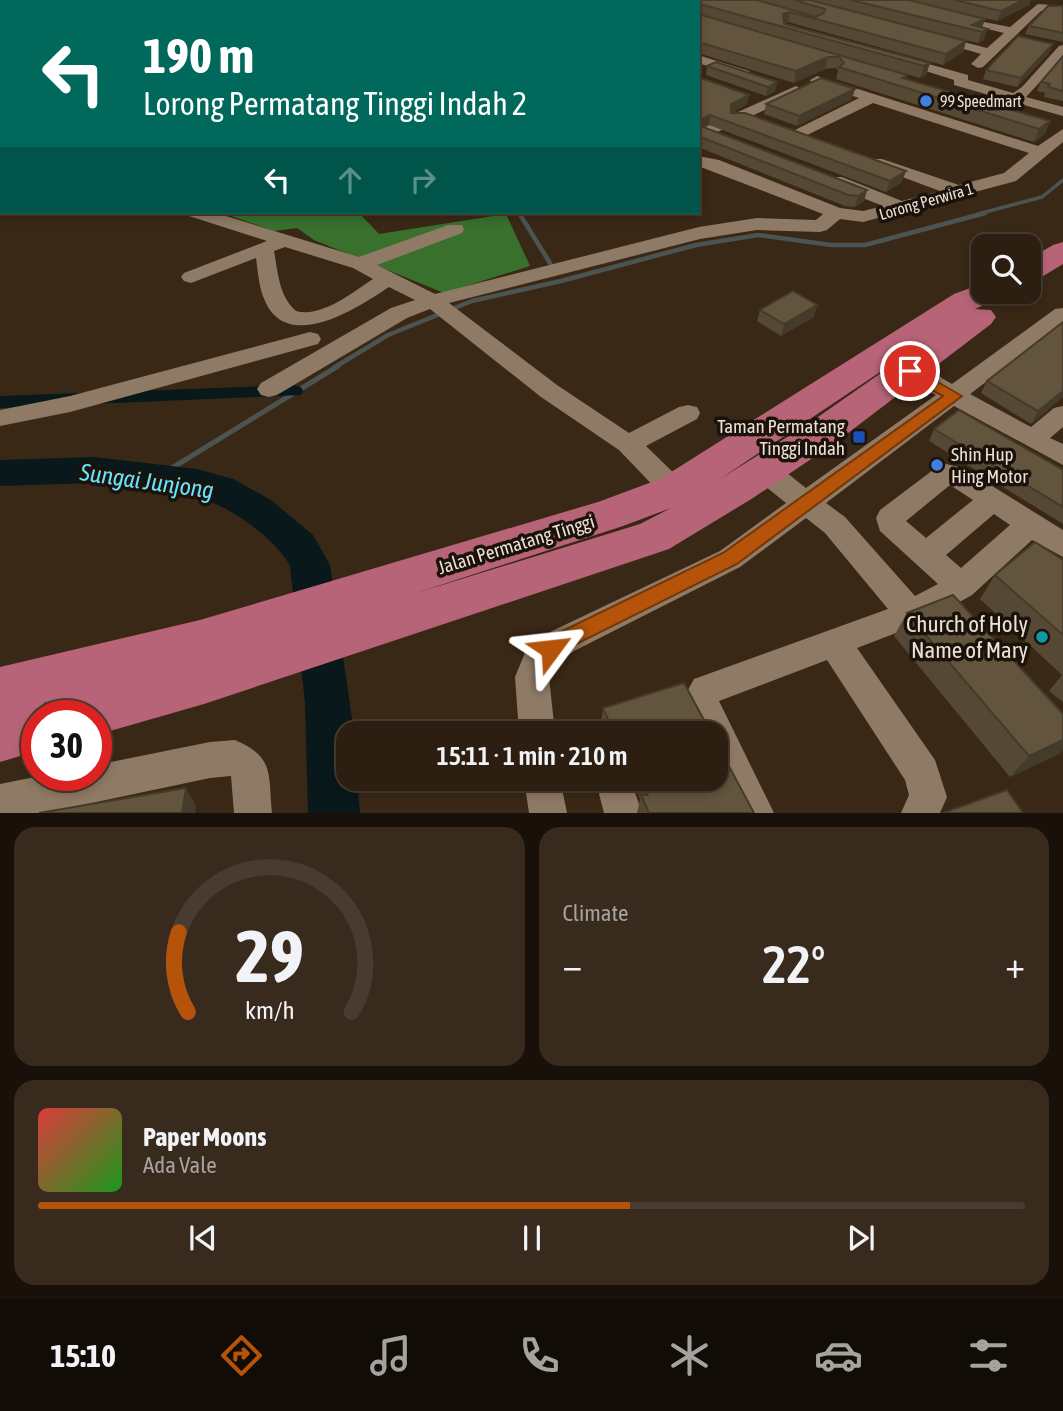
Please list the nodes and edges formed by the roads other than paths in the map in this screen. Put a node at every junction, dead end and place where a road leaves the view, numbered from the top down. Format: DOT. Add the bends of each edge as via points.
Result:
graph roads {
  1 [pos="947,3"];
  2 [pos="1063,9"];
  3 [pos="935,19"];
  4 [pos="1023,21"];
  5 [pos="913,33"];
  6 [pos="1009,38"];
  7 [pos="1059,48"];
  8 [pos="990,53"];
  9 [pos="883,56"];
  10 [pos="700,60"];
  11 [pos="719,66"];
  12 [pos="840,70"];
  13 [pos="700,73"];
  14 [pos="817,80"];
  15 [pos="953,90"];
  16 [pos="795,91"];
  17 [pos="747,96"];
  18 [pos="871,98"];
  19 [pos="1015,98"];
  20 [pos="767,104"];
  21 [pos="1063,112"];
  22 [pos="920,113"];
  23 [pos="744,115"];
  24 [pos="765,122"];
  25 [pos="1058,132"];
  26 [pos="703,134"];
  27 [pos="734,142"];
  28 [pos="823,143"];
  29 [pos="1041,152"];
  30 [pos="861,156"];
  31 [pos="700,161"];
  32 [pos="824,177"];
  33 [pos="961,192"];
  34 [pos="901,207"];
  35 [pos="200,214"];
  36 [pos="836,214"];
  37 [pos="455,229"];
  38 [pos="273,245"];
  39 [pos="1063,251"];
  40 [pos="360,264"];
  41 [pos="1041,265"];
  42 [pos="191,277"];
  43 [pos="388,278"];
  44 [pos="971,298"];
  45 [pos="993,304"];
  46 [pos="443,308"];
  47 [pos="1063,314"];
  48 [pos="310,339"];
  49 [pos="865,366"];
  50 [pos="910,371"];
  51 [pos="269,389"];
  52 [pos="954,396"];
  53 [pos="688,413"];
  54 [pos="1063,414"];
  55 [pos="0,418"];
  56 [pos="1032,439"];
  57 [pos="628,444"];
  58 [pos="1063,456"];
  59 [pos="765,472"];
  60 [pos="674,490"];
  61 [pos="992,500"];
  62 [pos="806,503"];
  63 [pos="1031,524"];
  64 [pos="1063,545"];
  65 [pos="926,555"];
  66 [pos="961,586"];
  67 [pos="383,605"];
  68 [pos="911,614"];
  69 [pos="833,641"];
  70 [pos="202,661"];
  71 [pos="112,700"];
  72 [pos="536,721"];
  73 [pos="709,721"];
  74 [pos="8,728"];
  75 [pos="728,758"];
  76 [pos="539,791"];
  77 [pos="543,791"];
  78 [pos="0,803"];
  79 [pos="253,813"];
  80 [pos="537,813"];
  81 [pos="548,813"];
  82 [pos="755,813"];
  83 [pos="920,813"];
  1 -- 4 [label="street"];
  2 -- 4 [label="street" via="1038,6"];
  3 -- 6 [label="street"];
  4 -- 6 [label="street"];
  5 -- 8 [label="street"];
  6 -- 8 [label="street"];
  7 -- 19 [label="street" via="1027,90"];
  8 -- 15 [label="street" via="971,63"];
  9 -- 15 [label="street"];
  10 -- 11 [label="street"];
  11 -- 13 [label="street"];
  11 -- 16 [label="street"];
  12 -- 14 [label="street"];
  14 -- 16 [label="street"];
  14 -- 18 [label="street"];
  15 -- 19 [label="street"];
  15 -- 22 [label="street"];
  15 -- 25 [label="street"];
  16 -- 20 [label="street"];
  17 -- 20 [label="street"];
  18 -- 22 [label="street"];
  18 -- 28 [label="street" via="793,132"];
  19 -- 21 [label="street"];
  20 -- 23 [label="street"];
  22 -- 29 [label="street"];
  23 -- 24 [label="street"];
  23 -- 26 [label="street"];
  25 -- 29 [label="street, Lorong Perwira 1"];
  26 -- 27 [label="street"];
  29 -- 33 [label="street, Lorong Perwira 1" via="1010,177"];
  30 -- 33 [label="street"];
  31 -- 36 [label="street, Lorong Perwira 1"];
  32 -- 34 [label="street"];
  33 -- 34 [label="street, Lorong Perwira 1"];
  34 -- 36 [label="street, Lorong Perwira 1" via="863,217"];
  35 -- 38 [label="street"];
  36 -- 46 [label="street" via="820,226 757,224 699,233"];
  37 -- 40 [label="street"];
  38 -- 40 [label="street"];
  38 -- 42 [label="street"];
  38 -- 43 [label="street" via="276,305 300,319 342,309"];
  39 -- 41 [label="highway"];
  40 -- 43 [label="street"];
  43 -- 46 [label="street"];
  44 -- 49 [label="highway, Jalan Permatang Tinggi"];
  45 -- 50 [label="highway, Jalan Permatang Tinggi"];
  46 -- 51 [label="street" via="399,313"];
  46 -- 57 [label="street" via="549,391"];
  47 -- 52 [label="street"];
  48 -- 55 [label="street" via="70,404"];
  49 -- 50 [label="highway" via="888,364"];
  49 -- 60 [label="highway, Jalan Permatang Tinggi"];
  50 -- 52 [label="street"];
  50 -- 59 [label="highway, Jalan Permatang Tinggi"];
  52 -- 56 [label="street"];
  52 -- 62 [label="street"];
  53 -- 57 [label="street"];
  54 -- 56 [label="street"];
  56 -- 58 [label="street"];
  57 -- 60 [label="street"];
  59 -- 62 [label="street"];
  59 -- 67 [label="highway, Jalan Permatang Tinggi" via="654,537"];
  60 -- 67 [label="highway, Jalan Permatang Tinggi"];
  61 -- 63 [label="street"];
  61 -- 65 [label="street"];
  61 -- 65 [label="street" via="946,474 890,518"];
  62 -- 68 [label="street" via="835,525"];
  62 -- 72 [label="street" via="730,559 563,641 540,658 532,677"];
  63 -- 64 [label="street"];
  63 -- 66 [label="street"];
  65 -- 66 [label="street"];
  66 -- 68 [label="street"];
  67 -- 70 [label="highway, Jalan Permatang Tinggi"];
  68 -- 69 [label="street"];
  69 -- 73 [label="street" via="706,690 701,697"];
  69 -- 83 [label="street" via="922,773 928,797"];
  70 -- 71 [label="highway, Jalan Permatang Tinggi"];
  70 -- 74 [label="highway, Jalan Permatang Tinggi"];
  75 -- 82 [label="street"];
  76 -- 80 [label="street"];
  77 -- 81 [label="street"];
  78 -- 79 [label="street" via="235,758 249,766"];
}
